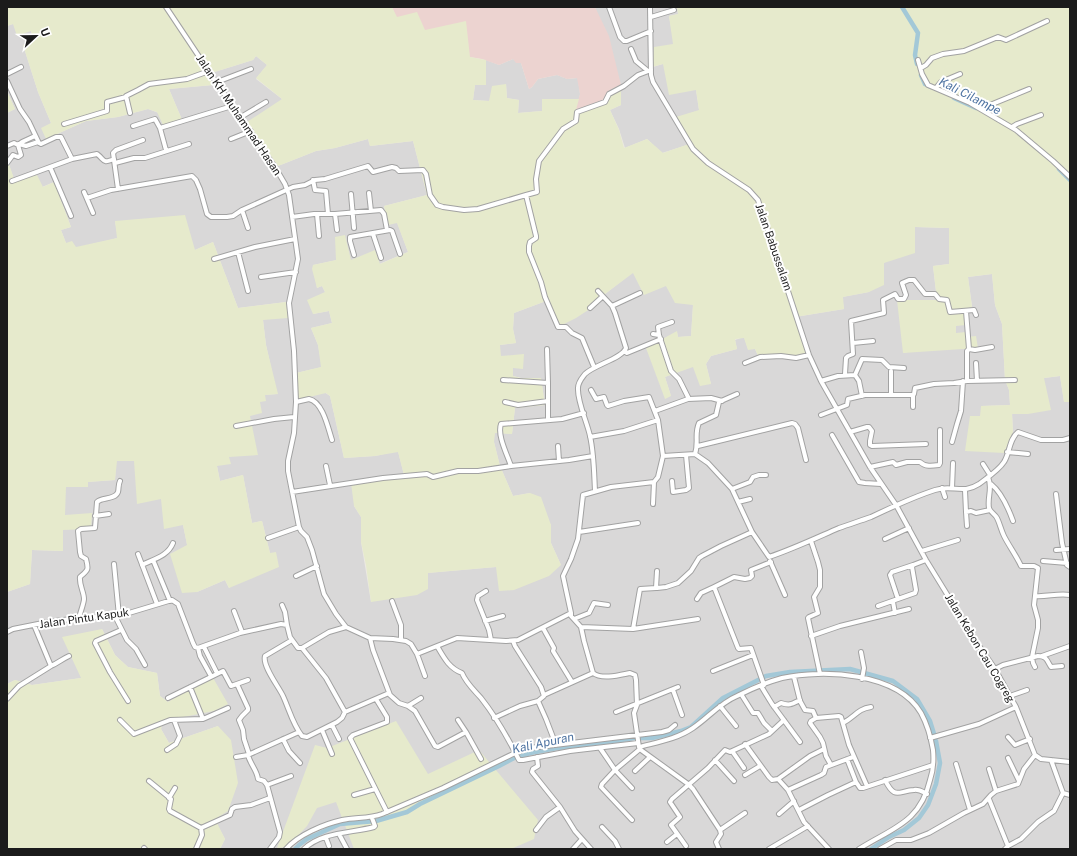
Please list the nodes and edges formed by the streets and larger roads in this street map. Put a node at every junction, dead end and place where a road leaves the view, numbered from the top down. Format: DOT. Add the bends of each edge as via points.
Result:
graph roads {
  1 [pos="166,7"];
  2 [pos="609,7"];
  3 [pos="650,7"];
  4 [pos="674,10"];
  5 [pos="650,18"];
  6 [pos="1047,21"];
  7 [pos="651,31"];
  8 [pos="631,49"];
  9 [pos="918,60"];
  10 [pos="21,67"];
  11 [pos="921,68"];
  12 [pos="251,69"];
  13 [pos="650,71"];
  14 [pos="209,72"];
  15 [pos="7,74"];
  16 [pos="960,74"];
  17 [pos="7,81"];
  18 [pos="217,82"];
  19 [pos="936,88"];
  20 [pos="1030,89"];
  21 [pos="126,97"];
  22 [pos="266,102"];
  23 [pos="232,106"];
  24 [pos="984,111"];
  25 [pos="130,113"];
  26 [pos="1041,115"];
  27 [pos="241,117"];
  28 [pos="64,124"];
  29 [pos="133,126"];
  30 [pos="1012,127"];
  31 [pos="160,128"];
  32 [pos="250,131"];
  33 [pos="35,136"];
  34 [pos="231,139"];
  35 [pos="143,140"];
  36 [pos="38,142"];
  37 [pos="19,144"];
  38 [pos="189,144"];
  39 [pos="7,146"];
  40 [pos="166,150"];
  41 [pos="72,159"];
  42 [pos="114,161"];
  43 [pos="7,163"];
  44 [pos="50,167"];
  45 [pos="1070,177"];
  46 [pos="313,180"];
  47 [pos="12,181"];
  48 [pos="118,189"];
  49 [pos="287,190"];
  50 [pos="84,192"];
  51 [pos="369,193"];
  52 [pos="351,194"];
  53 [pos="526,195"];
  54 [pos="87,198"];
  55 [pos="242,210"];
  56 [pos="371,211"];
  57 [pos="352,212"];
  58 [pos="93,213"];
  59 [pos="317,214"];
  60 [pos="328,214"];
  61 [pos="336,214"];
  62 [pos="71,216"];
  63 [pos="292,217"];
  64 [pos="248,228"];
  65 [pos="354,228"];
  66 [pos="337,230"];
  67 [pos="387,230"];
  68 [pos="373,234"];
  69 [pos="318,236"];
  70 [pos="295,239"];
  71 [pos="238,252"];
  72 [pos="400,254"];
  73 [pos="354,255"];
  74 [pos="381,258"];
  75 [pos="214,259"];
  76 [pos="296,272"];
  77 [pos="261,277"];
  78 [pos="248,291"];
  79 [pos="598,292"];
  80 [pos="640,293"];
  81 [pos="602,297"];
  82 [pos="612,306"];
  83 [pos="590,308"];
  84 [pos="966,311"];
  85 [pos="976,315"];
  86 [pos="672,322"];
  87 [pos="653,334"];
  88 [pos="660,337"];
  89 [pos="872,341"];
  90 [pos="853,343"];
  91 [pos="992,347"];
  92 [pos="547,349"];
  93 [pos="969,349"];
  94 [pos="624,351"];
  95 [pos="809,355"];
  96 [pos="745,363"];
  97 [pos="976,363"];
  98 [pos="594,367"];
  99 [pos="904,368"];
  100 [pos="891,371"];
  101 [pos="845,374"];
  102 [pos="855,374"];
  103 [pos="503,380"];
  104 [pos="1015,380"];
  105 [pos="821,381"];
  106 [pos="965,381"];
  107 [pos="977,381"];
  108 [pos="548,383"];
  109 [pos="591,390"];
  110 [pos="737,394"];
  111 [pos="891,394"];
  112 [pos="913,395"];
  113 [pos="862,396"];
  114 [pos="688,399"];
  115 [pos="722,400"];
  116 [pos="548,401"];
  117 [pos="296,402"];
  118 [pos="505,402"];
  119 [pos="913,407"];
  120 [pos="836,409"];
  121 [pos="655,411"];
  122 [pos="584,413"];
  123 [pos="821,415"];
  124 [pos="294,418"];
  125 [pos="548,420"];
  126 [pos="658,420"];
  127 [pos="236,426"];
  128 [pos="940,430"];
  129 [pos="850,432"];
  130 [pos="832,434"];
  131 [pos="590,437"];
  132 [pos="1070,438"];
  133 [pos="332,440"];
  134 [pos="952,442"];
  135 [pos="926,444"];
  136 [pos="558,446"];
  137 [pos="698,446"];
  138 [pos="1007,452"];
  139 [pos="695,454"];
  140 [pos="1028,454"];
  141 [pos="686,455"];
  142 [pos="593,456"];
  143 [pos="663,456"];
  144 [pos="806,460"];
  145 [pos="559,461"];
  146 [pos="954,463"];
  147 [pos="983,464"];
  148 [pos="326,466"];
  149 [pos="510,466"];
  150 [pos="870,467"];
  151 [pos="766,475"];
  152 [pos="989,476"];
  153 [pos="120,481"];
  154 [pos="672,481"];
  155 [pos="654,482"];
  156 [pos="881,484"];
  157 [pos="991,484"];
  158 [pos="330,485"];
  159 [pos="942,488"];
  160 [pos="952,488"];
  161 [pos="732,489"];
  162 [pos="965,490"];
  163 [pos="595,491"];
  164 [pos="292,492"];
  165 [pos="1056,494"];
  166 [pos="945,497"];
  167 [pos="750,499"];
  168 [pos="738,502"];
  169 [pos="653,504"];
  170 [pos="896,505"];
  171 [pos="990,510"];
  172 [pos="966,512"];
  173 [pos="109,514"];
  174 [pos="95,516"];
  175 [pos="1013,521"];
  176 [pos="638,523"];
  177 [pos="967,526"];
  178 [pos="299,527"];
  179 [pos="909,528"];
  180 [pos="579,532"];
  181 [pos="752,532"];
  182 [pos="268,538"];
  183 [pos="885,539"];
  184 [pos="958,540"];
  185 [pos="811,541"];
  186 [pos="173,543"];
  187 [pos="1070,549"];
  188 [pos="1056,550"];
  189 [pos="1064,550"];
  190 [pos="922,552"];
  191 [pos="138,554"];
  192 [pos="770,559"];
  193 [pos="153,560"];
  194 [pos="926,560"];
  195 [pos="1043,561"];
  196 [pos="114,564"];
  197 [pos="142,565"];
  198 [pos="913,565"];
  199 [pos="1068,565"];
  200 [pos="317,566"];
  201 [pos="657,571"];
  202 [pos="296,576"];
  203 [pos="714,587"];
  204 [pos="657,588"];
  205 [pos="486,591"];
  206 [pos="785,595"];
  207 [pos="1070,595"];
  208 [pos="1035,596"];
  209 [pos="697,599"];
  210 [pos="898,599"];
  211 [pos="170,600"];
  212 [pos="392,601"];
  213 [pos="893,602"];
  214 [pos="157,604"];
  215 [pos="282,605"];
  216 [pos="608,605"];
  217 [pos="878,606"];
  218 [pos="909,609"];
  219 [pos="234,611"];
  220 [pos="571,613"];
  221 [pos="895,613"];
  222 [pos="117,616"];
  223 [pos="503,616"];
  224 [pos="79,618"];
  225 [pos="574,619"];
  226 [pos="698,619"];
  227 [pos="485,621"];
  228 [pos="34,625"];
  229 [pos="287,625"];
  230 [pos="346,627"];
  231 [pos="582,627"];
  232 [pos="543,628"];
  233 [pos="633,629"];
  234 [pos="121,630"];
  235 [pos="7,632"];
  236 [pos="242,632"];
  237 [pos="811,636"];
  238 [pos="370,638"];
  239 [pos="292,640"];
  240 [pos="401,640"];
  241 [pos="491,640"];
  242 [pos="513,641"];
  243 [pos="437,646"];
  244 [pos="1070,646"];
  245 [pos="204,647"];
  246 [pos="198,648"];
  247 [pos="302,648"];
  248 [pos="861,652"];
  249 [pos="417,654"];
  250 [pos="753,655"];
  251 [pos="69,656"];
  252 [pos="1042,656"];
  253 [pos="1032,657"];
  254 [pos="145,665"];
  255 [pos="51,666"];
  256 [pos="1062,666"];
  257 [pos="1035,667"];
  258 [pos="995,669"];
  259 [pos="713,671"];
  260 [pos="218,673"];
  261 [pos="593,673"];
  262 [pos="820,673"];
  263 [pos="211,676"];
  264 [pos="425,676"];
  265 [pos="794,677"];
  266 [pos="863,678"];
  267 [pos="248,680"];
  268 [pos="572,682"];
  269 [pos="237,684"];
  270 [pos="762,684"];
  271 [pos="190,687"];
  272 [pos="678,687"];
  273 [pos="673,690"];
  274 [pos="1027,690"];
  275 [pos="390,693"];
  276 [pos="741,694"];
  277 [pos="544,695"];
  278 [pos="1010,696"];
  279 [pos="168,698"];
  280 [pos="421,698"];
  281 [pos="7,699"];
  282 [pos="376,699"];
  283 [pos="128,700"];
  284 [pos="538,700"];
  285 [pos="800,700"];
  286 [pos="637,705"];
  287 [pos="408,706"];
  288 [pos="720,706"];
  289 [pos="871,706"];
  290 [pos="774,707"];
  291 [pos="1016,707"];
  292 [pos="228,708"];
  293 [pos="344,712"];
  294 [pos="616,712"];
  295 [pos="682,715"];
  296 [pos="494,718"];
  297 [pos="816,718"];
  298 [pos="203,719"];
  299 [pos="120,720"];
  300 [pos="174,720"];
  301 [pos="458,720"];
  302 [pos="784,720"];
  303 [pos="843,723"];
  304 [pos="332,725"];
  305 [pos="675,725"];
  306 [pos="736,726"];
  307 [pos="322,730"];
  308 [pos="772,731"];
  309 [pos="299,732"];
  310 [pos="466,732"];
  311 [pos="1008,737"];
  312 [pos="930,738"];
  313 [pos="283,739"];
  314 [pos="339,739"];
  315 [pos="1030,739"];
  316 [pos="638,742"];
  317 [pos="800,742"];
  318 [pos="746,744"];
  319 [pos="556,745"];
  320 [pos="600,748"];
  321 [pos="824,749"];
  322 [pos="167,750"];
  323 [pos="732,751"];
  324 [pos="516,753"];
  325 [pos="249,754"];
  326 [pos="332,754"];
  327 [pos="1035,754"];
  328 [pos="650,756"];
  329 [pos="853,756"];
  330 [pos="236,757"];
  331 [pos="536,757"];
  332 [pos="848,758"];
  333 [pos="1008,758"];
  334 [pos="481,759"];
  335 [pos="715,760"];
  336 [pos="1051,760"];
  337 [pos="1070,762"];
  338 [pos="300,763"];
  339 [pos="956,764"];
  340 [pos="831,765"];
  341 [pos="933,765"];
  342 [pos="760,766"];
  343 [pos="744,768"];
  344 [pos="989,769"];
  345 [pos="615,770"];
  346 [pos="635,770"];
  347 [pos="745,775"];
  348 [pos="291,776"];
  349 [pos="778,779"];
  350 [pos="149,780"];
  351 [pos="886,780"];
  352 [pos="1019,780"];
  353 [pos="734,781"];
  354 [pos="856,782"];
  355 [pos="688,784"];
  356 [pos="267,785"];
  357 [pos="867,786"];
  358 [pos="175,788"];
  359 [pos="632,788"];
  360 [pos="375,790"];
  361 [pos="788,790"];
  362 [pos="996,791"];
  363 [pos="926,794"];
  364 [pos="1063,794"];
  365 [pos="1070,794"];
  366 [pos="354,795"];
  367 [pos="169,798"];
  368 [pos="270,798"];
  369 [pos="989,799"];
  370 [pos="794,801"];
  371 [pos="560,807"];
  372 [pos="799,810"];
  373 [pos="970,810"];
  374 [pos="386,812"];
  375 [pos="745,813"];
  376 [pos="779,814"];
  377 [pos="373,820"];
  378 [pos="632,820"];
  379 [pos="808,826"];
  380 [pos="602,827"];
  381 [pos="201,828"];
  382 [pos="536,830"];
  383 [pos="720,830"];
  384 [pos="339,834"];
  385 [pos="677,834"];
  386 [pos="326,838"];
  387 [pos="582,839"];
  388 [pos="667,842"];
  389 [pos="329,846"];
  390 [pos="686,846"];
  391 [pos="888,847"];
  392 [pos="1007,847"];
  393 [pos="196,849"];
  394 [pos="270,849"];
  395 [pos="286,849"];
  396 [pos="304,849"];
  397 [pos="347,849"];
  398 [pos="573,849"];
  399 [pos="591,849"];
  400 [pos="619,849"];
  401 [pos="719,849"];
  402 [pos="769,849"];
  403 [pos="829,849"];
  404 [pos="860,849"];
  405 [pos="880,849"];
  1 -- 14 [label="street, Jalan KH Muhammad Hasan"];
  2 -- 7 [label="street" via="620,37 624,41"];
  3 -- 5 [label="street, Jalan Babussalam"];
  4 -- 5 [label="street"];
  5 -- 7 [label="street, Jalan Babussalam"];
  6 -- 11 [label="street" via="1006,40 998,37 964,51 932,58"];
  7 -- 13 [label="street, Jalan Babussalam"];
  8 -- 13 [label="street" via="636,61"];
  9 -- 11 [label="street"];
  10 -- 15 [label="street"];
  11 -- 19 [label="street" via="927,84"];
  12 -- 18 [label="street"];
  13 -- 53 [label="street" via="638,75 609,94 604,102 577,112 576,121 563,129 539,162 536,179 538,192"];
  13 -- 95 [label="street, Jalan Babussalam" via="653,82 693,149 708,163 749,190 758,200"];
  14 -- 18 [label="street, Jalan KH Muhammad Hasan"];
  14 -- 21 [label="street" via="187,79 148,84"];
  16 -- 19 [label="street" via="941,82"];
  17 -- 33 [label="street"];
  18 -- 23 [label="street, Jalan KH Muhammad Hasan"];
  19 -- 24 [label="street"];
  20 -- 24 [label="street" via="990,105"];
  21 -- 25 [label="street"];
  21 -- 28 [label="street" via="107,102 107,111"];
  22 -- 27 [label="street"];
  23 -- 27 [label="street, Jalan KH Muhammad Hasan"];
  23 -- 31 [label="street"];
  24 -- 30 [label="street"];
  26 -- 30 [label="street"];
  27 -- 32 [label="street, Jalan KH Muhammad Hasan"];
  29 -- 31 [label="street" via="155,119"];
  30 -- 45 [label="street"];
  31 -- 40 [label="street"];
  32 -- 34 [label="street"];
  32 -- 49 [label="street, Jalan KH Muhammad Hasan" via="275,167"];
  33 -- 36 [label="street"];
  33 -- 37 [label="street"];
  35 -- 42 [label="street" via="116,150 113,153"];
  36 -- 37 [label="street" via="26,146"];
  36 -- 41 [label="street" via="41,144 61,137"];
  37 -- 39 [label="street"];
  37 -- 43 [label="street" via="21,155 14,155"];
  38 -- 40 [label="street"];
  40 -- 42 [label="street" via="145,158"];
  41 -- 42 [label="street" via="96,154 105,162"];
  41 -- 44 [label="street"];
  42 -- 48 [label="street"];
  44 -- 47 [label="street"];
  44 -- 62 [label="street"];
  46 -- 49 [label="street"];
  46 -- 53 [label="street" via="325,179 367,166 373,172 392,167 399,171 422,170 426,174 430,195 437,205 464,210 478,210"];
  46 -- 60 [label="street" via="315,190 326,191"];
  48 -- 54 [label="street"];
  48 -- 55 [label="street" via="192,176 196,180 209,217 231,217"];
  49 -- 55 [label="street"];
  49 -- 63 [label="street, Jalan KH Muhammad Hasan"];
  50 -- 54 [label="street"];
  51 -- 56 [label="street"];
  52 -- 57 [label="street"];
  53 -- 98 [label="street" via="536,236 530,242 529,249 545,297 558,327 566,327 582,338"];
  54 -- 58 [label="street"];
  55 -- 64 [label="street"];
  56 -- 57 [label="street"];
  56 -- 67 [label="street" via="382,211"];
  57 -- 61 [label="street"];
  57 -- 65 [label="street"];
  59 -- 60 [label="street"];
  59 -- 63 [label="street"];
  59 -- 69 [label="street"];
  60 -- 61 [label="street"];
  61 -- 66 [label="street"];
  63 -- 70 [label="street, Jalan KH Muhammad Hasan"];
  67 -- 68 [label="street"];
  67 -- 72 [label="street" via="392,231"];
  68 -- 73 [label="street" via="350,237"];
  68 -- 74 [label="street"];
  70 -- 71 [label="street"];
  70 -- 76 [label="street, Jalan KH Muhammad Hasan" via="298,259"];
  71 -- 75 [label="street"];
  71 -- 78 [label="street"];
  76 -- 77 [label="street"];
  76 -- 117 [label="street, Jalan KH Muhammad Hasan" via="289,304"];
  79 -- 81 [label="street"];
  80 -- 82 [label="street"];
  81 -- 82 [label="street"];
  81 -- 83 [label="street"];
  82 -- 94 [label="street" via="626,346"];
  84 -- 85 [label="street" via="974,310"];
  84 -- 90 [label="street" via="950,312 947,300 939,299 936,294 925,294 914,280 906,280 902,283 906,295 904,299 898,299 893,294 883,300 884,314 851,321"];
  84 -- 93 [label="street"];
  86 -- 88 [label="street" via="658,327"];
  87 -- 88 [label="street"];
  88 -- 94 [label="street" via="627,353"];
  88 -- 114 [label="street" via="671,370 682,384"];
  89 -- 90 [label="street"];
  90 -- 101 [label="street" via="853,354 846,358"];
  91 -- 93 [label="street"];
  92 -- 108 [label="street"];
  93 -- 106 [label="street" via="966,356"];
  94 -- 98 [label="street"];
  95 -- 96 [label="street" via="796,358 760,357"];
  95 -- 105 [label="street, Jalan Babussalam"];
  97 -- 107 [label="street"];
  98 -- 122 [label="street" via="578,384"];
  99 -- 102 [label="street" via="889,367 882,360 862,359"];
  100 -- 111 [label="street"];
  101 -- 102 [label="street"];
  101 -- 105 [label="street"];
  102 -- 113 [label="street"];
  103 -- 108 [label="street"];
  104 -- 107 [label="street"];
  105 -- 120 [label="street, Jalan Babussalam"];
  106 -- 107 [label="street"];
  106 -- 112 [label="street" via="915,388"];
  106 -- 134 [label="street" via="961,411"];
  108 -- 116 [label="street"];
  109 -- 121 [label="street" via="596,399 604,398 608,406 649,397"];
  110 -- 115 [label="street"];
  111 -- 112 [label="street"];
  111 -- 113 [label="street"];
  112 -- 119 [label="street"];
  113 -- 120 [label="street" via="848,399 847,405"];
  114 -- 115 [label="street"];
  114 -- 121 [label="street"];
  115 -- 137 [label="street" via="716,415 699,423 696,430"];
  116 -- 118 [label="street" via="518,405"];
  116 -- 125 [label="street"];
  117 -- 124 [label="street, Jalan KH Muhammad Hasan"];
  117 -- 133 [label="street" via="310,399 315,402"];
  120 -- 123 [label="street"];
  120 -- 129 [label="street, Jalan Babussalam"];
  121 -- 126 [label="street"];
  122 -- 125 [label="street"];
  122 -- 131 [label="street"];
  124 -- 127 [label="street"];
  124 -- 164 [label="street, Jalan KH Muhammad Hasan" via="292,448 288,461"];
  125 -- 149 [label="street" via="501,424 500,436"];
  126 -- 131 [label="street" via="624,431"];
  126 -- 143 [label="street"];
  128 -- 150 [label="street" via="939,465 908,462 896,465 893,462"];
  129 -- 135 [label="street" via="869,427 872,431 872,446"];
  129 -- 150 [label="street, Jalan Babussalam"];
  130 -- 156 [label="street" via="859,482"];
  131 -- 142 [label="street"];
  132 -- 138 [label="street" via="1041,440 1018,432"];
  136 -- 145 [label="street"];
  137 -- 139 [label="street"];
  137 -- 144 [label="street" via="792,423 798,428"];
  138 -- 140 [label="street"];
  138 -- 152 [label="street" via="1003,464"];
  139 -- 141 [label="street"];
  139 -- 161 [label="street" via="708,463"];
  141 -- 143 [label="street"];
  141 -- 154 [label="street" via="689,488 673,492"];
  142 -- 145 [label="street"];
  142 -- 163 [label="street"];
  143 -- 155 [label="street" via="658,477"];
  145 -- 149 [label="street"];
  146 -- 160 [label="street"];
  147 -- 152 [label="street"];
  148 -- 158 [label="street"];
  149 -- 158 [label="street" via="458,471 434,477 427,474"];
  150 -- 156 [label="street, Jalan Babussalam"];
  151 -- 161 [label="street" via="753,477 750,482"];
  152 -- 157 [label="street"];
  152 -- 162 [label="street" via="978,485"];
  153 -- 174 [label="street" via="115,495 97,501"];
  155 -- 163 [label="street" via="619,485"];
  155 -- 169 [label="street"];
  156 -- 170 [label="street, Jalan Babussalam"];
  157 -- 171 [label="street"];
  157 -- 175 [label="street" via="997,490"];
  158 -- 164 [label="street"];
  159 -- 160 [label="street"];
  159 -- 166 [label="street"];
  159 -- 170 [label="street"];
  160 -- 162 [label="street"];
  161 -- 168 [label="street"];
  162 -- 172 [label="street"];
  163 -- 180 [label="street" via="583,495"];
  164 -- 178 [label="street, Jalan KH Muhammad Hasan"];
  165 -- 189 [label="street"];
  167 -- 168 [label="street"];
  168 -- 181 [label="street"];
  170 -- 179 [label="street, Jalan Kebon Cau Cogreg"];
  170 -- 185 [label="street"];
  171 -- 172 [label="street"];
  171 -- 208 [label="street" via="1021,566 1038,568"];
  172 -- 177 [label="street"];
  173 -- 174 [label="street"];
  174 -- 224 [label="street" via="95,528 81,529 77,534 81,556 86,559 88,568 79,581 84,600"];
  176 -- 180 [label="street"];
  178 -- 182 [label="street"];
  178 -- 200 [label="street, Jalan KH Muhammad Hasan" via="307,537"];
  179 -- 183 [label="street"];
  179 -- 190 [label="street, Jalan Kebon Cau Cogreg"];
  180 -- 220 [label="street" via="577,546 563,576"];
  181 -- 192 [label="street"];
  181 -- 204 [label="street" via="699,558 691,571 678,583"];
  184 -- 190 [label="street"];
  185 -- 192 [label="street"];
  185 -- 237 [label="street" via="818,562 820,587 814,596 818,613 808,617"];
  186 -- 193 [label="street" via="163,555"];
  187 -- 189 [label="street"];
  188 -- 189 [label="street"];
  189 -- 199 [label="street"];
  190 -- 194 [label="street, Jalan Kebon Cau Cogreg"];
  191 -- 197 [label="street"];
  192 -- 203 [label="street" via="751,570 750,578 734,577"];
  192 -- 206 [label="street"];
  193 -- 197 [label="street"];
  193 -- 211 [label="street"];
  194 -- 198 [label="street"];
  194 -- 258 [label="street, Jalan Kebon Cau Cogreg"];
  195 -- 199 [label="street"];
  196 -- 222 [label="street"];
  197 -- 214 [label="street"];
  198 -- 210 [label="street" via="916,592"];
  198 -- 210 [label="street" via="890,575"];
  200 -- 202 [label="street"];
  200 -- 230 [label="street, Jalan KH Muhammad Hasan" via="324,594"];
  201 -- 204 [label="street"];
  203 -- 209 [label="street" via="701,593"];
  203 -- 250 [label="street" via="738,648 750,648"];
  204 -- 233 [label="street" via="640,588"];
  205 -- 227 [label="street" via="477,598"];
  207 -- 208 [label="street"];
  208 -- 253 [label="street" via="1038,628"];
  210 -- 213 [label="street"];
  211 -- 214 [label="street, Jalan Pintu Kapuk"];
  211 -- 246 [label="street" via="177,603 193,643"];
  212 -- 240 [label="street" via="401,625"];
  213 -- 217 [label="street"];
  213 -- 221 [label="street"];
  214 -- 222 [label="street, Jalan Pintu Kapuk"];
  215 -- 229 [label="street"];
  216 -- 225 [label="street" via="594,603 588,614"];
  218 -- 221 [label="street"];
  219 -- 236 [label="street"];
  220 -- 225 [label="street"];
  220 -- 232 [label="street"];
  221 -- 237 [label="street"];
  222 -- 224 [label="street, Jalan Pintu Kapuk"];
  222 -- 234 [label="street"];
  223 -- 227 [label="street"];
  224 -- 228 [label="street, Jalan Pintu Kapuk"];
  225 -- 231 [label="street"];
  226 -- 233 [label="street"];
  227 -- 241 [label="street"];
  228 -- 235 [label="street, Jalan Pintu Kapuk"];
  228 -- 255 [label="street"];
  229 -- 236 [label="street" via="272,625"];
  229 -- 239 [label="street"];
  230 -- 238 [label="street, Jalan KH Muhammad Hasan"];
  230 -- 247 [label="street" via="328,632"];
  231 -- 233 [label="street"];
  231 -- 261 [label="street"];
  232 -- 242 [label="street"];
  232 -- 268 [label="street" via="554,648 553,651"];
  234 -- 254 [label="street"];
  234 -- 283 [label="street" via="96,640 95,643"];
  236 -- 245 [label="street"];
  237 -- 262 [label="street"];
  238 -- 240 [label="street, Jalan KH Muhammad Hasan"];
  238 -- 275 [label="street"];
  239 -- 247 [label="street" via="298,648"];
  239 -- 309 [label="street" via="266,656 264,660"];
  240 -- 249 [label="street" via="411,644"];
  241 -- 242 [label="street"];
  241 -- 243 [label="street" via="457,638"];
  242 -- 277 [label="street"];
  243 -- 249 [label="street"];
  243 -- 296 [label="street" via="448,664 462,673"];
  244 -- 252 [label="street"];
  245 -- 246 [label="street"];
  245 -- 260 [label="street"];
  246 -- 263 [label="street"];
  247 -- 293 [label="street" via="326,678"];
  248 -- 266 [label="street"];
  249 -- 264 [label="street"];
  250 -- 259 [label="street"];
  250 -- 270 [label="street"];
  251 -- 255 [label="street"];
  252 -- 253 [label="street"];
  252 -- 256 [label="street" via="1051,667"];
  253 -- 257 [label="street"];
  253 -- 258 [label="street"];
  255 -- 281 [label="street" via="19,686"];
  258 -- 278 [label="street, Jalan Kebon Cau Cogreg"];
  260 -- 263 [label="street"];
  260 -- 269 [label="street" via="224,671 231,686"];
  261 -- 268 [label="street"];
  261 -- 286 [label="street" via="602,676 634,674"];
  262 -- 265 [label="street"];
  262 -- 266 [label="street"];
  263 -- 271 [label="street"];
  265 -- 270 [label="street"];
  265 -- 285 [label="street"];
  266 -- 312 [label="street" via="887,685 908,697 921,714"];
  267 -- 269 [label="street"];
  268 -- 277 [label="street"];
  269 -- 325 [label="street" via="248,708 239,720"];
  270 -- 276 [label="street"];
  270 -- 290 [label="street"];
  271 -- 279 [label="street"];
  271 -- 298 [label="street"];
  272 -- 273 [label="street"];
  273 -- 286 [label="street"];
  273 -- 295 [label="street"];
  274 -- 278 [label="street"];
  275 -- 282 [label="street"];
  275 -- 287 [label="street" via="399,703"];
  276 -- 288 [label="street"];
  276 -- 308 [label="street" via="753,713 758,713"];
  277 -- 284 [label="street"];
  278 -- 291 [label="street, Jalan Kebon Cau Cogreg"];
  280 -- 287 [label="street"];
  282 -- 293 [label="street"];
  282 -- 360 [label="street" via="387,717 387,722 350,738"];
  284 -- 296 [label="street"];
  284 -- 319 [label="street"];
  285 -- 290 [label="street" via="787,706 781,703"];
  285 -- 297 [label="street" via="804,709 813,711"];
  286 -- 294 [label="street"];
  286 -- 316 [label="street" via="634,713"];
  287 -- 310 [label="street" via="415,711 436,747"];
  288 -- 306 [label="street"];
  288 -- 316 [label="street" via="684,734"];
  289 -- 303 [label="street" via="861,709"];
  290 -- 302 [label="street"];
  291 -- 312 [label="street" via="979,724"];
  291 -- 315 [label="street, Jalan Kebon Cau Cogreg"];
  292 -- 298 [label="street"];
  293 -- 304 [label="street" via="340,720"];
  296 -- 324 [label="street"];
  297 -- 303 [label="street" via="840,716"];
  297 -- 321 [label="street" via="810,723 820,737"];
  298 -- 300 [label="street"];
  299 -- 300 [label="street" via="134,734"];
  300 -- 322 [label="street" via="180,736 176,744"];
  301 -- 310 [label="street"];
  302 -- 308 [label="street"];
  302 -- 317 [label="street"];
  303 -- 329 [label="street"];
  304 -- 307 [label="street"];
  304 -- 314 [label="street"];
  305 -- 316 [label="street"];
  307 -- 309 [label="street" via="305,737"];
  307 -- 326 [label="street"];
  308 -- 318 [label="street"];
  309 -- 313 [label="street"];
  310 -- 334 [label="street"];
  311 -- 315 [label="street" via="1015,745"];
  312 -- 341 [label="street"];
  313 -- 325 [label="street"];
  313 -- 338 [label="street" via="289,751"];
  315 -- 327 [label="street, Jalan Kebon Cau Cogreg"];
  316 -- 319 [label="street"];
  316 -- 320 [label="street"];
  316 -- 328 [label="street"];
  316 -- 345 [label="street"];
  318 -- 323 [label="street"];
  318 -- 342 [label="street"];
  319 -- 324 [label="street" via="530,748"];
  320 -- 331 [label="street"];
  320 -- 345 [label="street"];
  321 -- 340 [label="street"];
  321 -- 349 [label="street"];
  323 -- 335 [label="street" via="725,750"];
  323 -- 343 [label="street"];
  324 -- 331 [label="street" via="519,760"];
  324 -- 374 [label="street"];
  325 -- 330 [label="street"];
  325 -- 356 [label="street" via="258,779"];
  327 -- 336 [label="street" via="1041,760"];
  327 -- 352 [label="street"];
  328 -- 346 [label="street"];
  328 -- 355 [label="street"];
  329 -- 332 [label="street"];
  329 -- 357 [label="street"];
  331 -- 371 [label="street" via="538,766 532,772"];
  332 -- 340 [label="street"];
  332 -- 354 [label="street"];
  333 -- 352 [label="street"];
  335 -- 353 [label="street"];
  335 -- 355 [label="street"];
  336 -- 337 [label="street"];
  336 -- 364 [label="street"];
  339 -- 373 [label="street"];
  340 -- 361 [label="street" via="825,768 821,775"];
  341 -- 351 [label="street"];
  341 -- 363 [label="street"];
  342 -- 347 [label="street"];
  342 -- 349 [label="street" via="771,779"];
  344 -- 362 [label="street"];
  345 -- 359 [label="street"];
  345 -- 378 [label="street" via="601,787"];
  348 -- 356 [label="street"];
  349 -- 361 [label="street"];
  350 -- 367 [label="street"];
  351 -- 357 [label="street"];
  351 -- 363 [label="street" via="890,790 894,792 916,789"];
  352 -- 362 [label="street" via="1016,785"];
  354 -- 357 [label="street" via="861,788"];
  354 -- 372 [label="street"];
  355 -- 383 [label="street"];
  355 -- 385 [label="street" via="671,801 680,816 671,826"];
  356 -- 368 [label="street"];
  358 -- 367 [label="street"];
  360 -- 366 [label="street"];
  360 -- 374 [label="street"];
  361 -- 370 [label="street"];
  362 -- 369 [label="street"];
  363 -- 404 [label="street" via="914,814 904,823"];
  364 -- 365 [label="street"];
  364 -- 392 [label="street" via="1054,811 1021,839"];
  367 -- 381 [label="street" via="172,800 170,811"];
  368 -- 381 [label="street" via="251,805 235,807 230,815"];
  368 -- 394 [label="street" via="280,832"];
  369 -- 373 [label="street"];
  369 -- 392 [label="street"];
  370 -- 372 [label="street"];
  370 -- 376 [label="street"];
  371 -- 382 [label="street" via="546,817"];
  371 -- 387 [label="street"];
  372 -- 379 [label="street"];
  373 -- 391 [label="street" via="922,837 896,840"];
  374 -- 377 [label="street"];
  375 -- 383 [label="street"];
  377 -- 384 [label="street" via="375,826 372,828"];
  377 -- 395 [label="street" via="342,820 314,830"];
  379 -- 402 [label="street"];
  379 -- 403 [label="street"];
  380 -- 400 [label="street"];
  381 -- 393 [label="street" via="202,835"];
  383 -- 401 [label="street" via="721,834 716,842"];
  384 -- 386 [label="street"];
  384 -- 397 [label="street"];
  385 -- 388 [label="street"];
  385 -- 390 [label="street"];
  386 -- 389 [label="street"];
  386 -- 396 [label="street"];
  387 -- 398 [label="street"];
  387 -- 399 [label="street"];
  391 -- 405 [label="street"];
}
